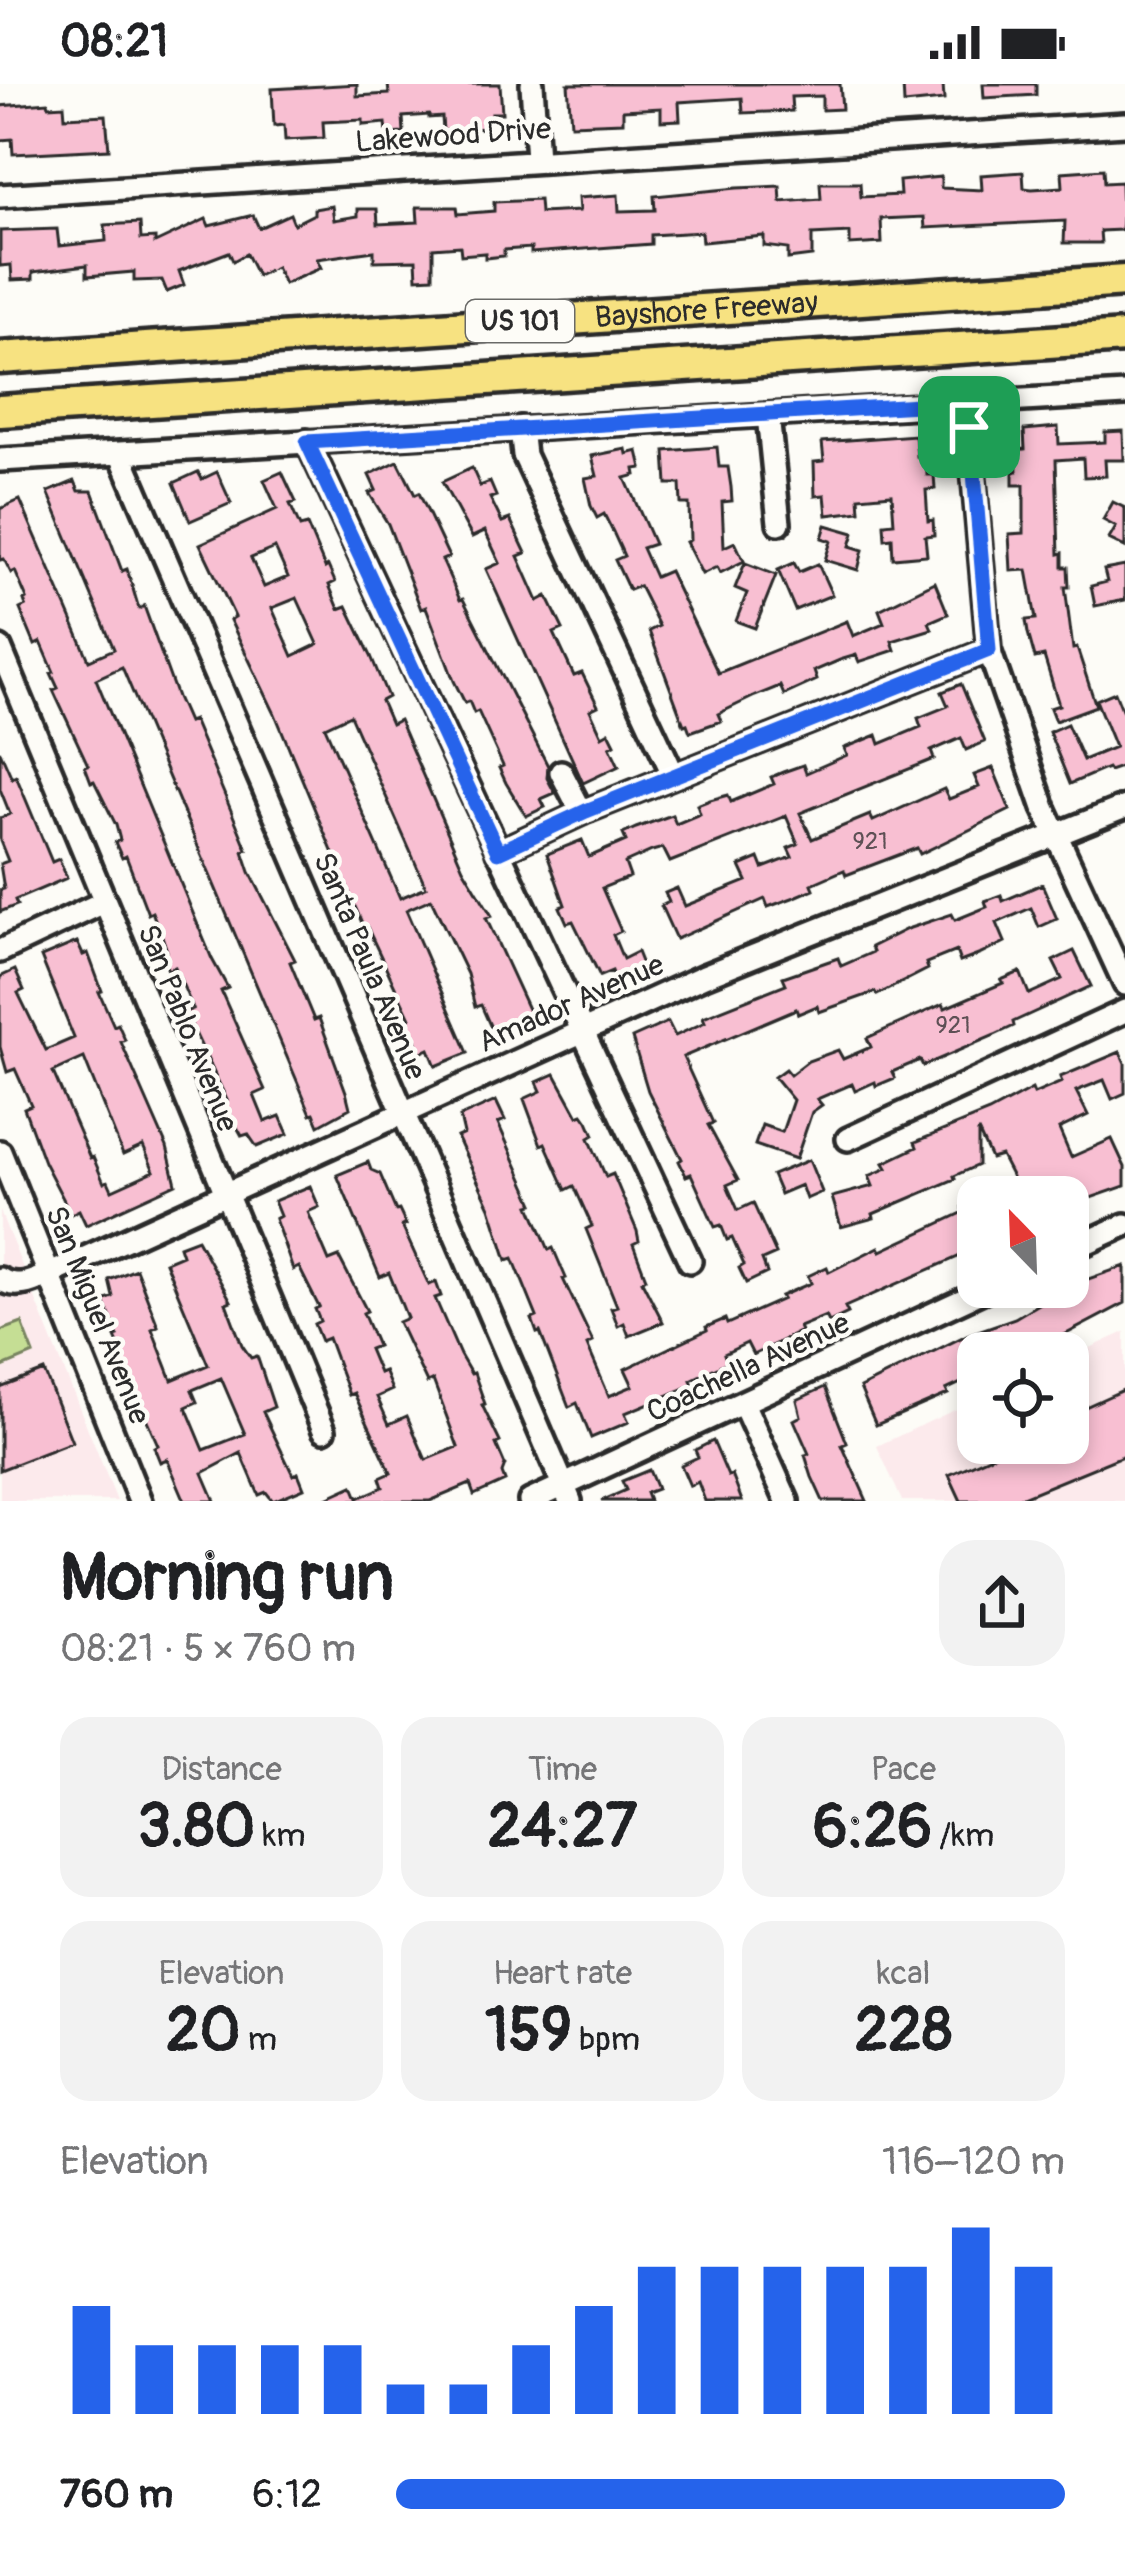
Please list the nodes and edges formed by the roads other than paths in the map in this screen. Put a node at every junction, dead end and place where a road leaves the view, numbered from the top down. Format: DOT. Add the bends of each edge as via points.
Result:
graph roads {
  1 [pos="532,84"];
  2 [pos="1125,124"];
  3 [pos="537,159"];
  4 [pos="0,196"];
  5 [pos="1125,281"];
  6 [pos="1125,337"];
  7 [pos="0,358"];
  8 [pos="1125,394"];
  9 [pos="968,402"];
  10 [pos="0,411"];
  11 [pos="768,415"];
  12 [pos="521,428"];
  13 [pos="307,442"];
  14 [pos="120,453"];
  15 [pos="0,460"];
  16 [pos="779,523"];
  17 [pos="0,648"];
  18 [pos="989,650"];
  19 [pos="561,772"];
  20 [pos="674,776"];
  21 [pos="1125,807"];
  22 [pos="582,813"];
  23 [pos="1055,834"];
  24 [pos="498,852"];
  25 [pos="104,902"];
  26 [pos="0,951"];
  27 [pos="1125,984"];
  28 [pos="1125,1012"];
  29 [pos="581,1031"];
  30 [pos="400,1112"];
  31 [pos="848,1139"];
  32 [pos="0,1154"];
  33 [pos="224,1194"];
  34 [pos="1125,1225"];
  35 [pos="1089,1241"];
  36 [pos="690,1261"];
  37 [pos="50,1274"];
  38 [pos="0,1279"];
  39 [pos="957,1303"];
  40 [pos="742,1403"];
  41 [pos="324,1430"];
  42 [pos="566,1493"];
  43 [pos="140,1501"];
  44 [pos="530,1501"];
  45 [pos="787,1501"];
  1 -- 3 [label="street"];
  2 -- 3 [label="street, Lakewood Drive"];
  3 -- 4 [label="street, Lakewood Drive"];
  5 -- 7 [label="highway, Bayshore Freeway / US 101"];
  6 -- 10 [label="highway, Bayshore Freeway / US 101"];
  8 -- 9 [label="street"];
  9 -- 11 [label="street"];
  9 -- 18 [label="street"];
  11 -- 12 [label="street"];
  11 -- 16 [label="street"];
  12 -- 13 [label="street"];
  12 -- 20 [label="street" via="524,454"];
  13 -- 14 [label="street"];
  13 -- 24 [label="street"];
  14 -- 15 [label="street"];
  14 -- 30 [label="street, Santa Paula Avenue"];
  17 -- 25 [label="street, San Pablo Avenue"];
  18 -- 20 [label="street"];
  18 -- 23 [label="street"];
  19 -- 22 [label="street"];
  20 -- 22 [label="street"];
  21 -- 23 [label="street, Amador Avenue"];
  22 -- 24 [label="street"];
  23 -- 27 [label="street"];
  23 -- 29 [label="street, Amador Avenue"];
  24 -- 29 [label="street"];
  25 -- 26 [label="street"];
  25 -- 33 [label="street, San Pablo Avenue"];
  28 -- 31 [label="street"];
  29 -- 30 [label="street, Amador Avenue"];
  29 -- 36 [label="street"];
  30 -- 33 [label="street, Amador Avenue"];
  30 -- 42 [label="street, Santa Paula Avenue"];
  32 -- 37 [label="street, San Miguel Avenue"];
  33 -- 37 [label="street, Amador Avenue"];
  33 -- 41 [label="street, San Pablo Avenue"];
  34 -- 35 [label="street"];
  37 -- 38 [label="street, Amador Avenue" via="27,1283"];
  37 -- 43 [label="street, San Miguel Avenue"];
  39 -- 40 [label="street, Coachella Avenue"];
  40 -- 42 [label="street, Coachella Avenue"];
  40 -- 45 [label="street"];
  42 -- 44 [label="street, Coachella Avenue"];
}
